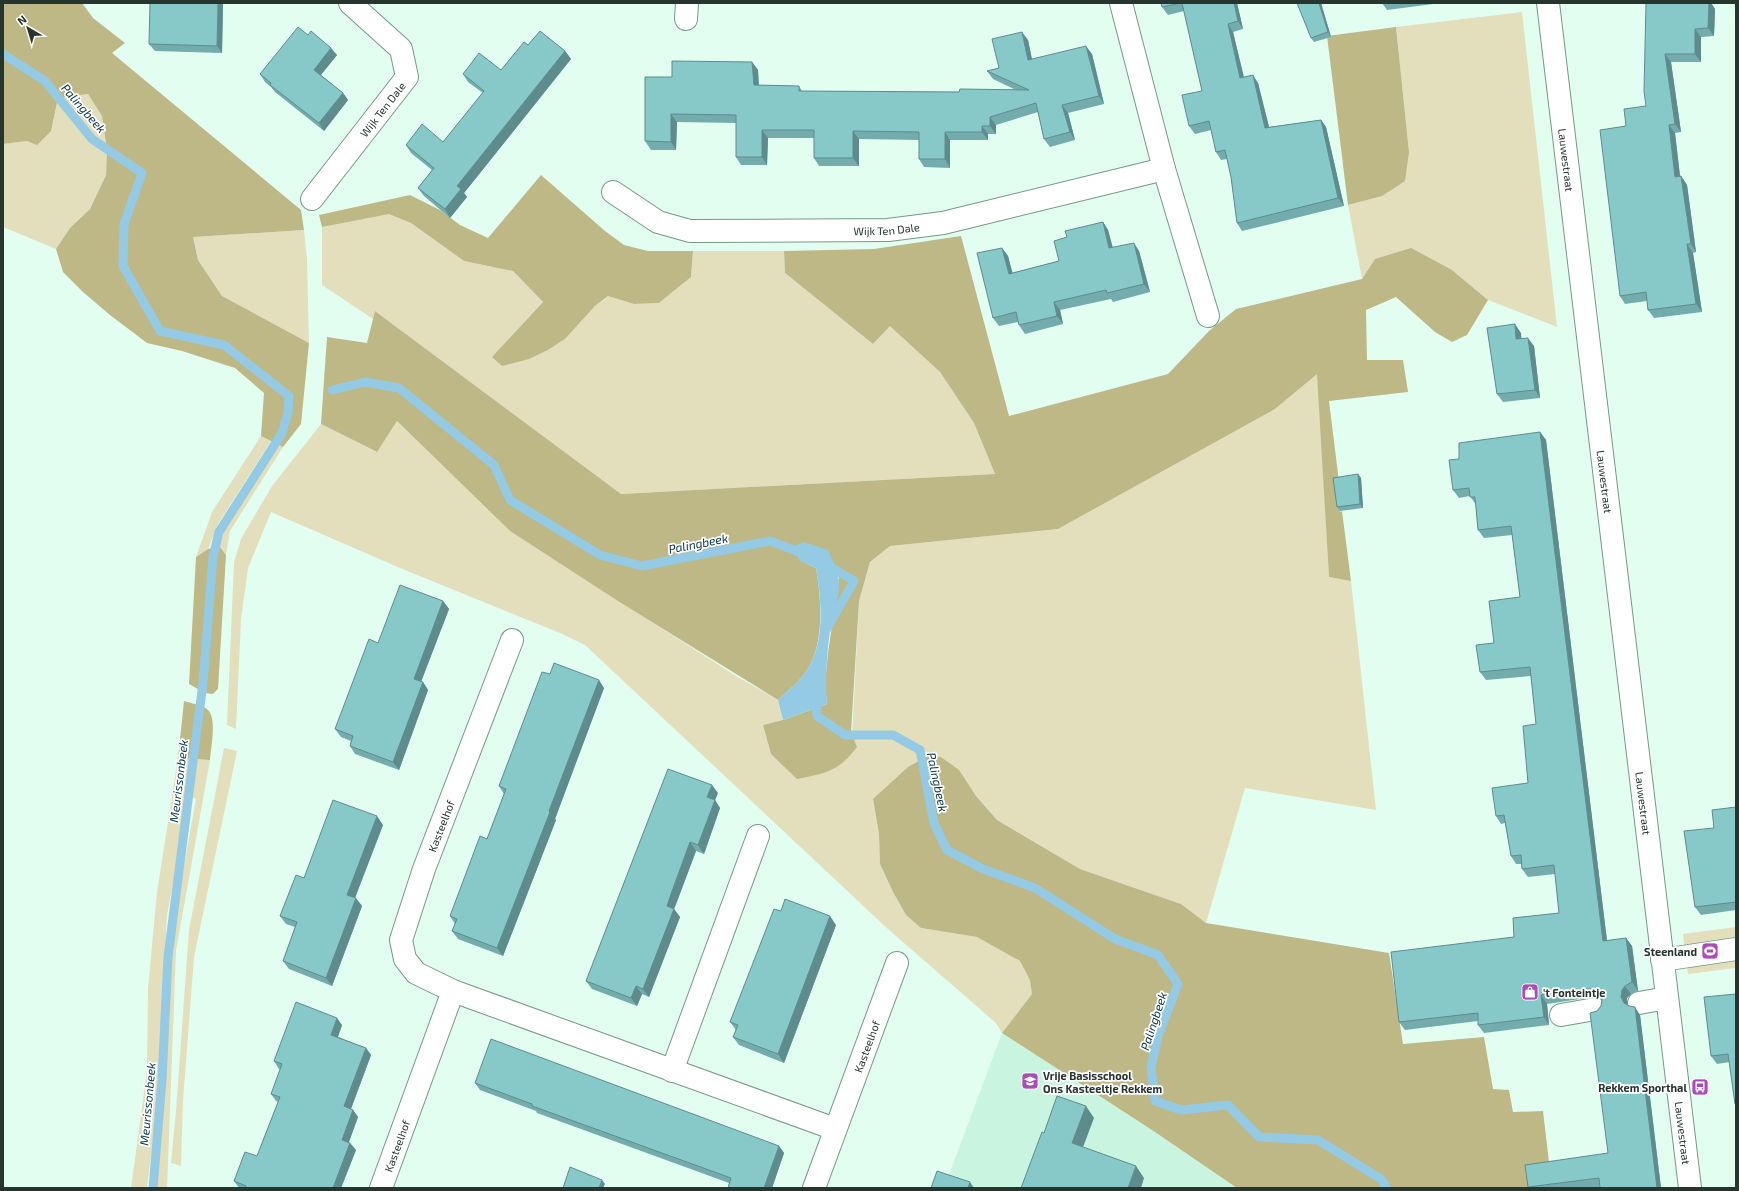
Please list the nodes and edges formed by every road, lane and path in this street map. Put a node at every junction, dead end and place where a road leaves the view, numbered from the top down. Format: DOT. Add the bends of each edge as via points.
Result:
graph roads {
  1 [pos="350,3"];
  2 [pos="1121,3"];
  3 [pos="1548,3"];
  4 [pos="1164,169"];
  5 [pos="613,192"];
  6 [pos="312,199"];
  7 [pos="1208,316"];
  8 [pos="512,640"];
  9 [pos="758,836"];
  10 [pos="1736,949"];
  11 [pos="1662,960"];
  12 [pos="897,963"];
  13 [pos="453,992"];
  14 [pos="1667,998"];
  15 [pos="1639,1003"];
  16 [pos="1595,1009"];
  17 [pos="1561,1015"];
  18 [pos="672,1071"];
  19 [pos="835,1129"];
  20 [pos="380,1188"];
  21 [pos="814,1188"];
  22 [pos="1690,1188"];
  1 -- 6 [label="street, Wijk Ten Dale" via="401,49 407,77"];
  2 -- 4 [label="street"];
  3 -- 11 [label="street, Lauwestraat"];
  4 -- 5 [label="street, Wijk Ten Dale" via="943,223 888,230 690,232 658,222"];
  4 -- 7 [label="street"];
  8 -- 13 [label="street, Kasteelhof" via="424,869 401,940 405,959 416,973"];
  9 -- 18 [label="street"];
  10 -- 11 [label="street"];
  11 -- 14 [label="street, Lauwestraat"];
  12 -- 19 [label="street, Kasteelhof"];
  13 -- 18 [label="street, Kasteelhof"];
  13 -- 20 [label="street, Kasteelhof"];
  14 -- 15 [label="street"];
  14 -- 22 [label="street, Lauwestraat"];
  16 -- 17 [label="street"];
  18 -- 19 [label="street, Kasteelhof"];
  19 -- 21 [label="street, Kasteelhof"];
}
